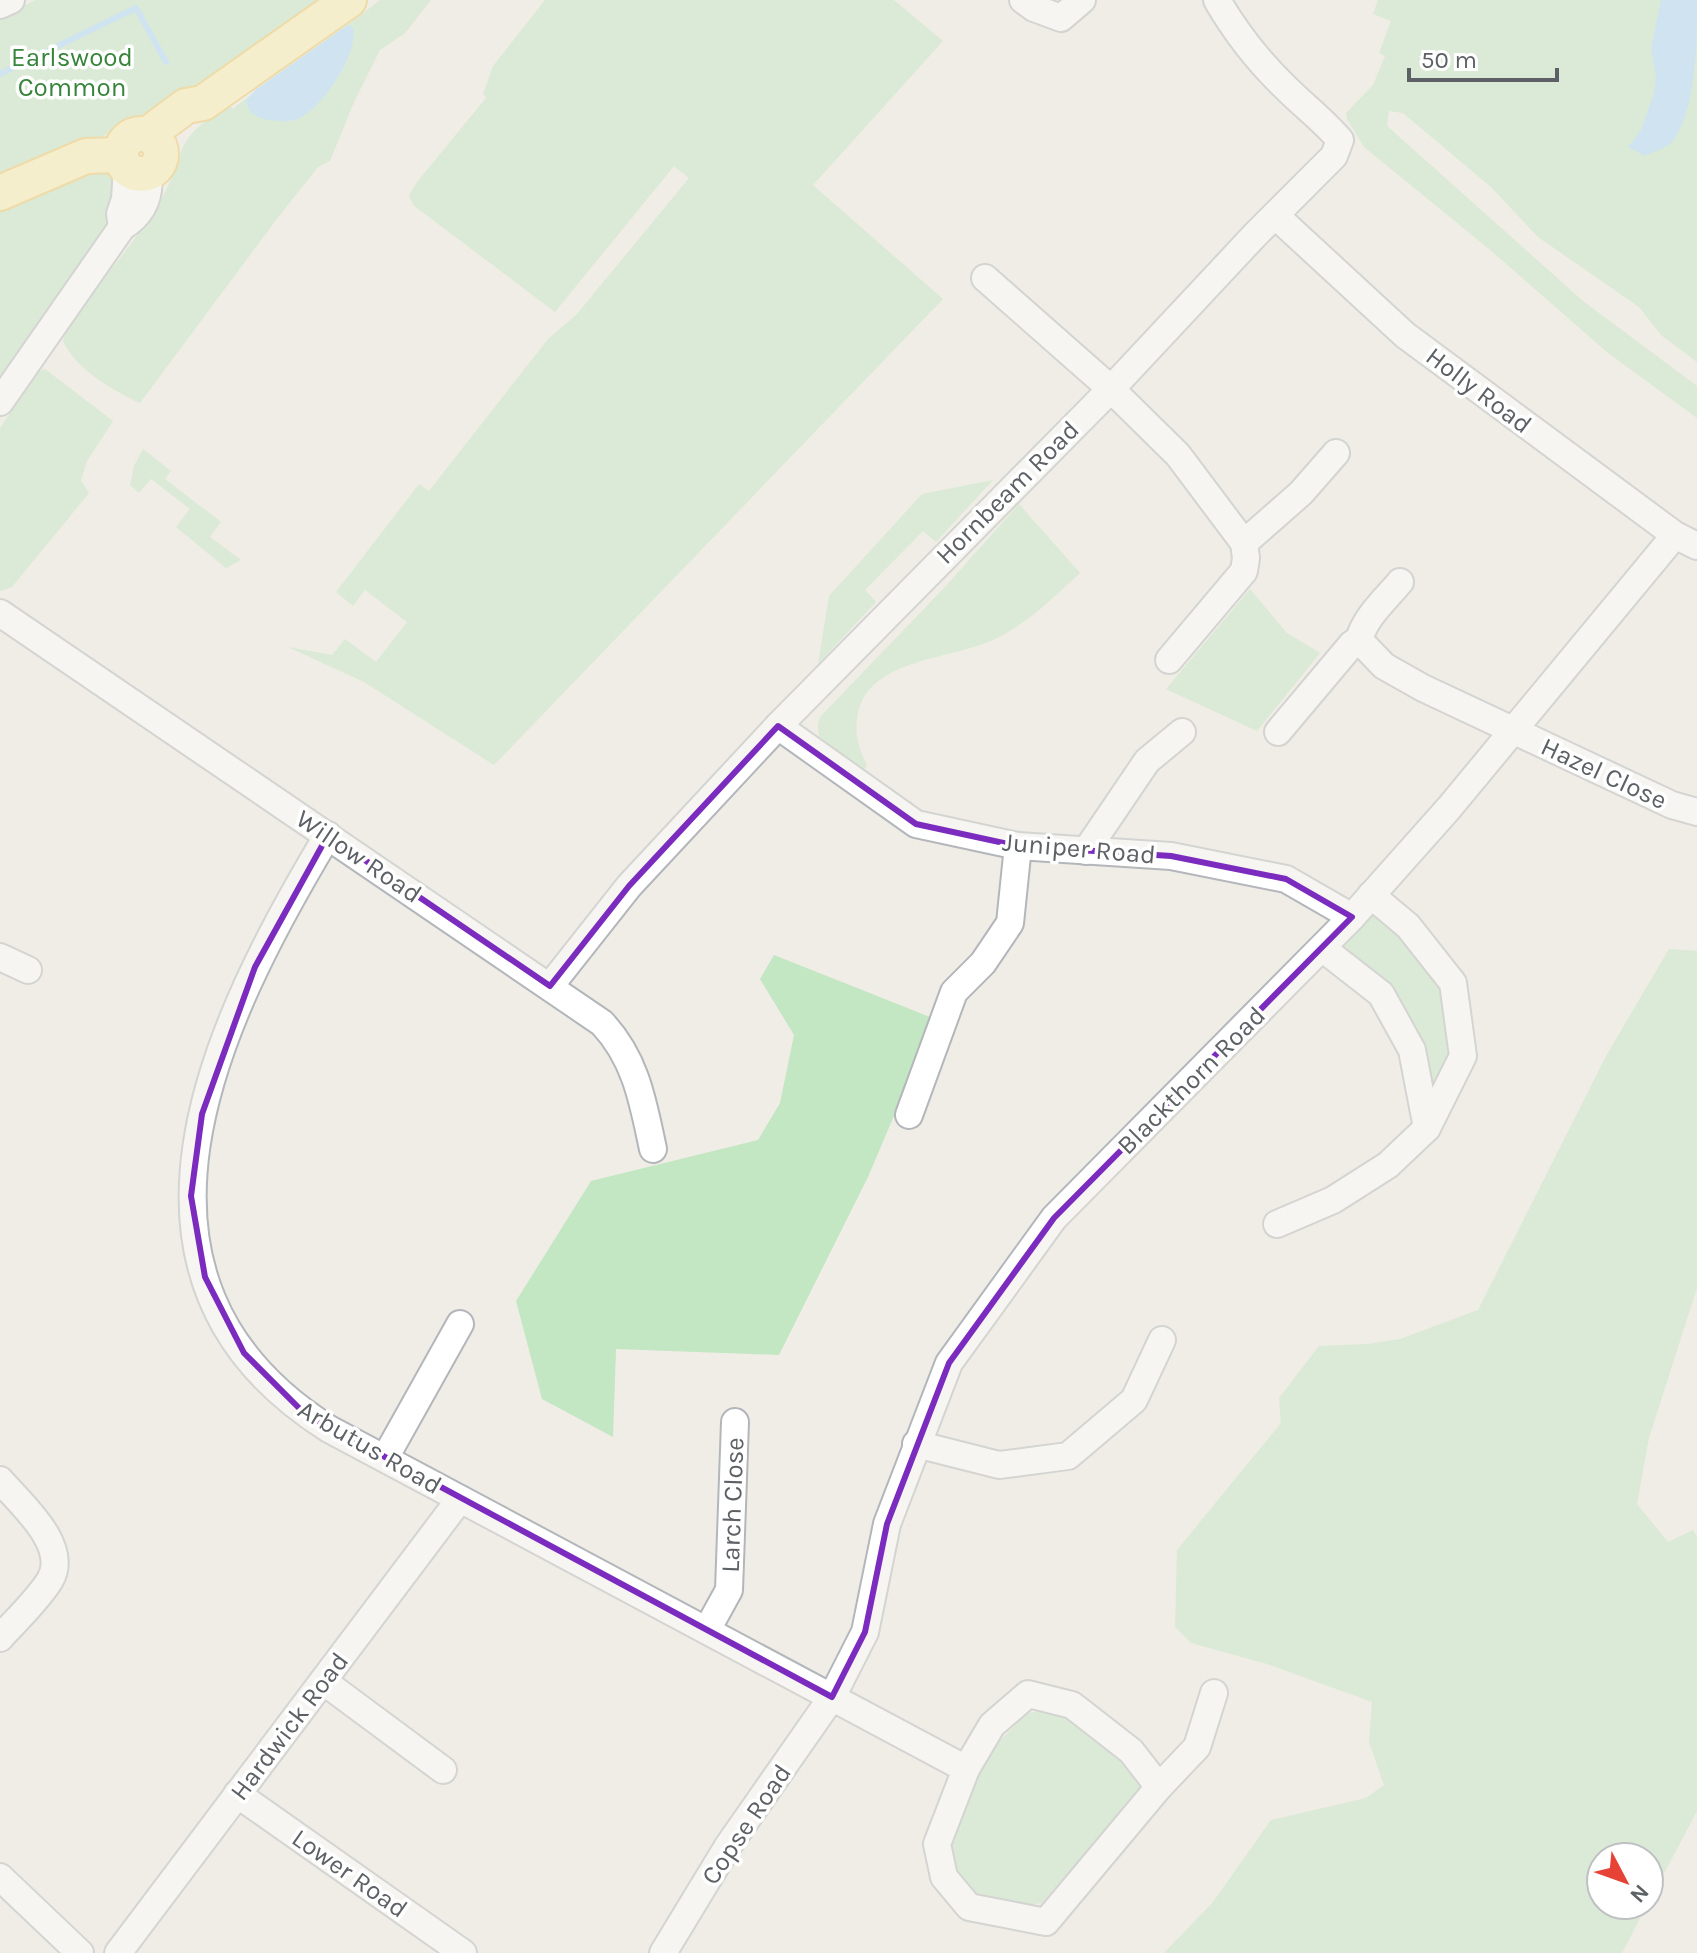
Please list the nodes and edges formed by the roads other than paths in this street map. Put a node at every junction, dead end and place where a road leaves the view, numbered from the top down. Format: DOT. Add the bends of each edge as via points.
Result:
graph roads {
  1 [pos="11,0"];
  2 [pos="349,0"];
  3 [pos="1023,0"];
  4 [pos="1082,0"];
  5 [pos="1217,0"];
  6 [pos="0,5"];
  7 [pos="141,157"];
  8 [pos="0,193"];
  9 [pos="1276,216"];
  10 [pos="985,278"];
  11 [pos="1111,389"];
  12 [pos="0,402"];
  13 [pos="1336,453"];
  14 [pos="1686,540"];
  15 [pos="1244,543"];
  16 [pos="1400,582"];
  17 [pos="0,613"];
  18 [pos="1359,640"];
  19 [pos="1169,660"];
  20 [pos="778,726"];
  21 [pos="1512,730"];
  22 [pos="1182,732"];
  23 [pos="1278,732"];
  24 [pos="1697,812"];
  25 [pos="328,835"];
  26 [pos="1018,846"];
  27 [pos="1086,851"];
  28 [pos="1371,895"];
  29 [pos="1352,917"];
  30 [pos="1322,948"];
  31 [pos="0,957"];
  32 [pos="28,970"];
  33 [pos="550,986"];
  34 [pos="909,1115"];
  35 [pos="1427,1128"];
  36 [pos="653,1149"];
  37 [pos="1277,1224"];
  38 [pos="460,1324"];
  39 [pos="1162,1340"];
  40 [pos="735,1422"];
  41 [pos="916,1444"];
  42 [pos="385,1458"];
  43 [pos="0,1480"];
  44 [pos="460,1499"];
  45 [pos="707,1630"];
  46 [pos="0,1638"];
  47 [pos="323,1681"];
  48 [pos="1214,1693"];
  49 [pos="832,1697"];
  50 [pos="966,1769"];
  51 [pos="443,1770"];
  52 [pos="1159,1787"];
  53 [pos="237,1794"];
  54 [pos="0,1877"];
  55 [pos="80,1953"];
  56 [pos="118,1953"];
  57 [pos="463,1953"];
  58 [pos="663,1953"];
  1 -- 6 [label="street"];
  2 -- 7 [label="main road" via="203,103 197,118"];
  3 -- 4 [label="street" via="1061,18"];
  5 -- 9 [label="street, Hornbeam Road" via="1261,63 1340,140 1334,156"];
  7 -- 8 [label="main road" via="86,156"];
  7 -- 12 [label="street" via="150,189 146,201 122,227"];
  9 -- 11 [label="street, Hornbeam Road"];
  9 -- 14 [label="street, Holly Road" via="1405,335"];
  10 -- 11 [label="street"];
  11 -- 15 [label="street" via="1178,455"];
  11 -- 20 [label="street, Hornbeam Road"];
  13 -- 15 [label="street" via="1301,493"];
  14 -- 21 [label="street, Blackthorn Road"];
  15 -- 19 [label="street" via="1244,571"];
  16 -- 18 [label="street" via="1372,614"];
  17 -- 25 [label="street, Willow Road"];
  18 -- 21 [label="street, Hazel Close" via="1396,674"];
  18 -- 23 [label="street"];
  20 -- 26 [label="street, Juniper Road" via="916,824"];
  20 -- 33 [label="street, Hornbeam Road" via="629,886"];
  21 -- 24 [label="street, Hazel Close"];
  21 -- 28 [label="street, Blackthorn Road"];
  22 -- 27 [label="street" via="1147,761"];
  25 -- 33 [label="street, Willow Road"];
  25 -- 42 [label="street, Arbutus Road" via="274,928 227,1034 195,1141 193,1223 215,1303 253,1364 305,1414"];
  26 -- 27 [label="street, Juniper Road"];
  26 -- 34 [label="street" via="1010,923 983,963 954,992"];
  27 -- 29 [label="street, Juniper Road" via="1171,856 1286,879"];
  28 -- 29 [label="street, Blackthorn Road"];
  28 -- 35 [label="street" via="1408,926 1453,983 1463,1056"];
  29 -- 30 [label="street, Blackthorn Road"];
  30 -- 35 [label="street" via="1381,994 1412,1050"];
  30 -- 41 [label="street, Blackthorn Road" via="1054,1218 949,1363"];
  31 -- 32 [label="street"];
  33 -- 36 [label="street, Willow Road" via="602,1023 621,1046 636,1076"];
  35 -- 37 [label="street" via="1388,1165 1333,1200"];
  38 -- 42 [label="street"];
  39 -- 41 [label="street" via="1134,1400 1068,1456 999,1465"];
  40 -- 45 [label="street, Larch Close" via="729,1590"];
  41 -- 49 [label="street, Blackthorn Road" via="887,1524 865,1632"];
  42 -- 44 [label="street, Arbutus Road"];
  43 -- 46 [label="street" via="47,1536 56,1560 47,1584"];
  44 -- 45 [label="street, Arbutus Road"];
  44 -- 47 [label="street, Hardwick Road"];
  45 -- 49 [label="street, Arbutus Road"];
  47 -- 51 [label="street"];
  47 -- 53 [label="street, Hardwick Road"];
  48 -- 52 [label="street" via="1197,1747"];
  49 -- 50 [label="street, Arbutus Road"];
  49 -- 58 [label="street, Copse Road" via="728,1846"];
  50 -- 52 [label="street" via="992,1725 1028,1694 1072,1705 1131,1751"];
  50 -- 52 [label="street" via="937,1844 944,1877 969,1907 1046,1922"];
  53 -- 56 [label="street, Hardwick Road"];
  53 -- 57 [label="street, Lower Road"];
  54 -- 55 [label="street"];
}
